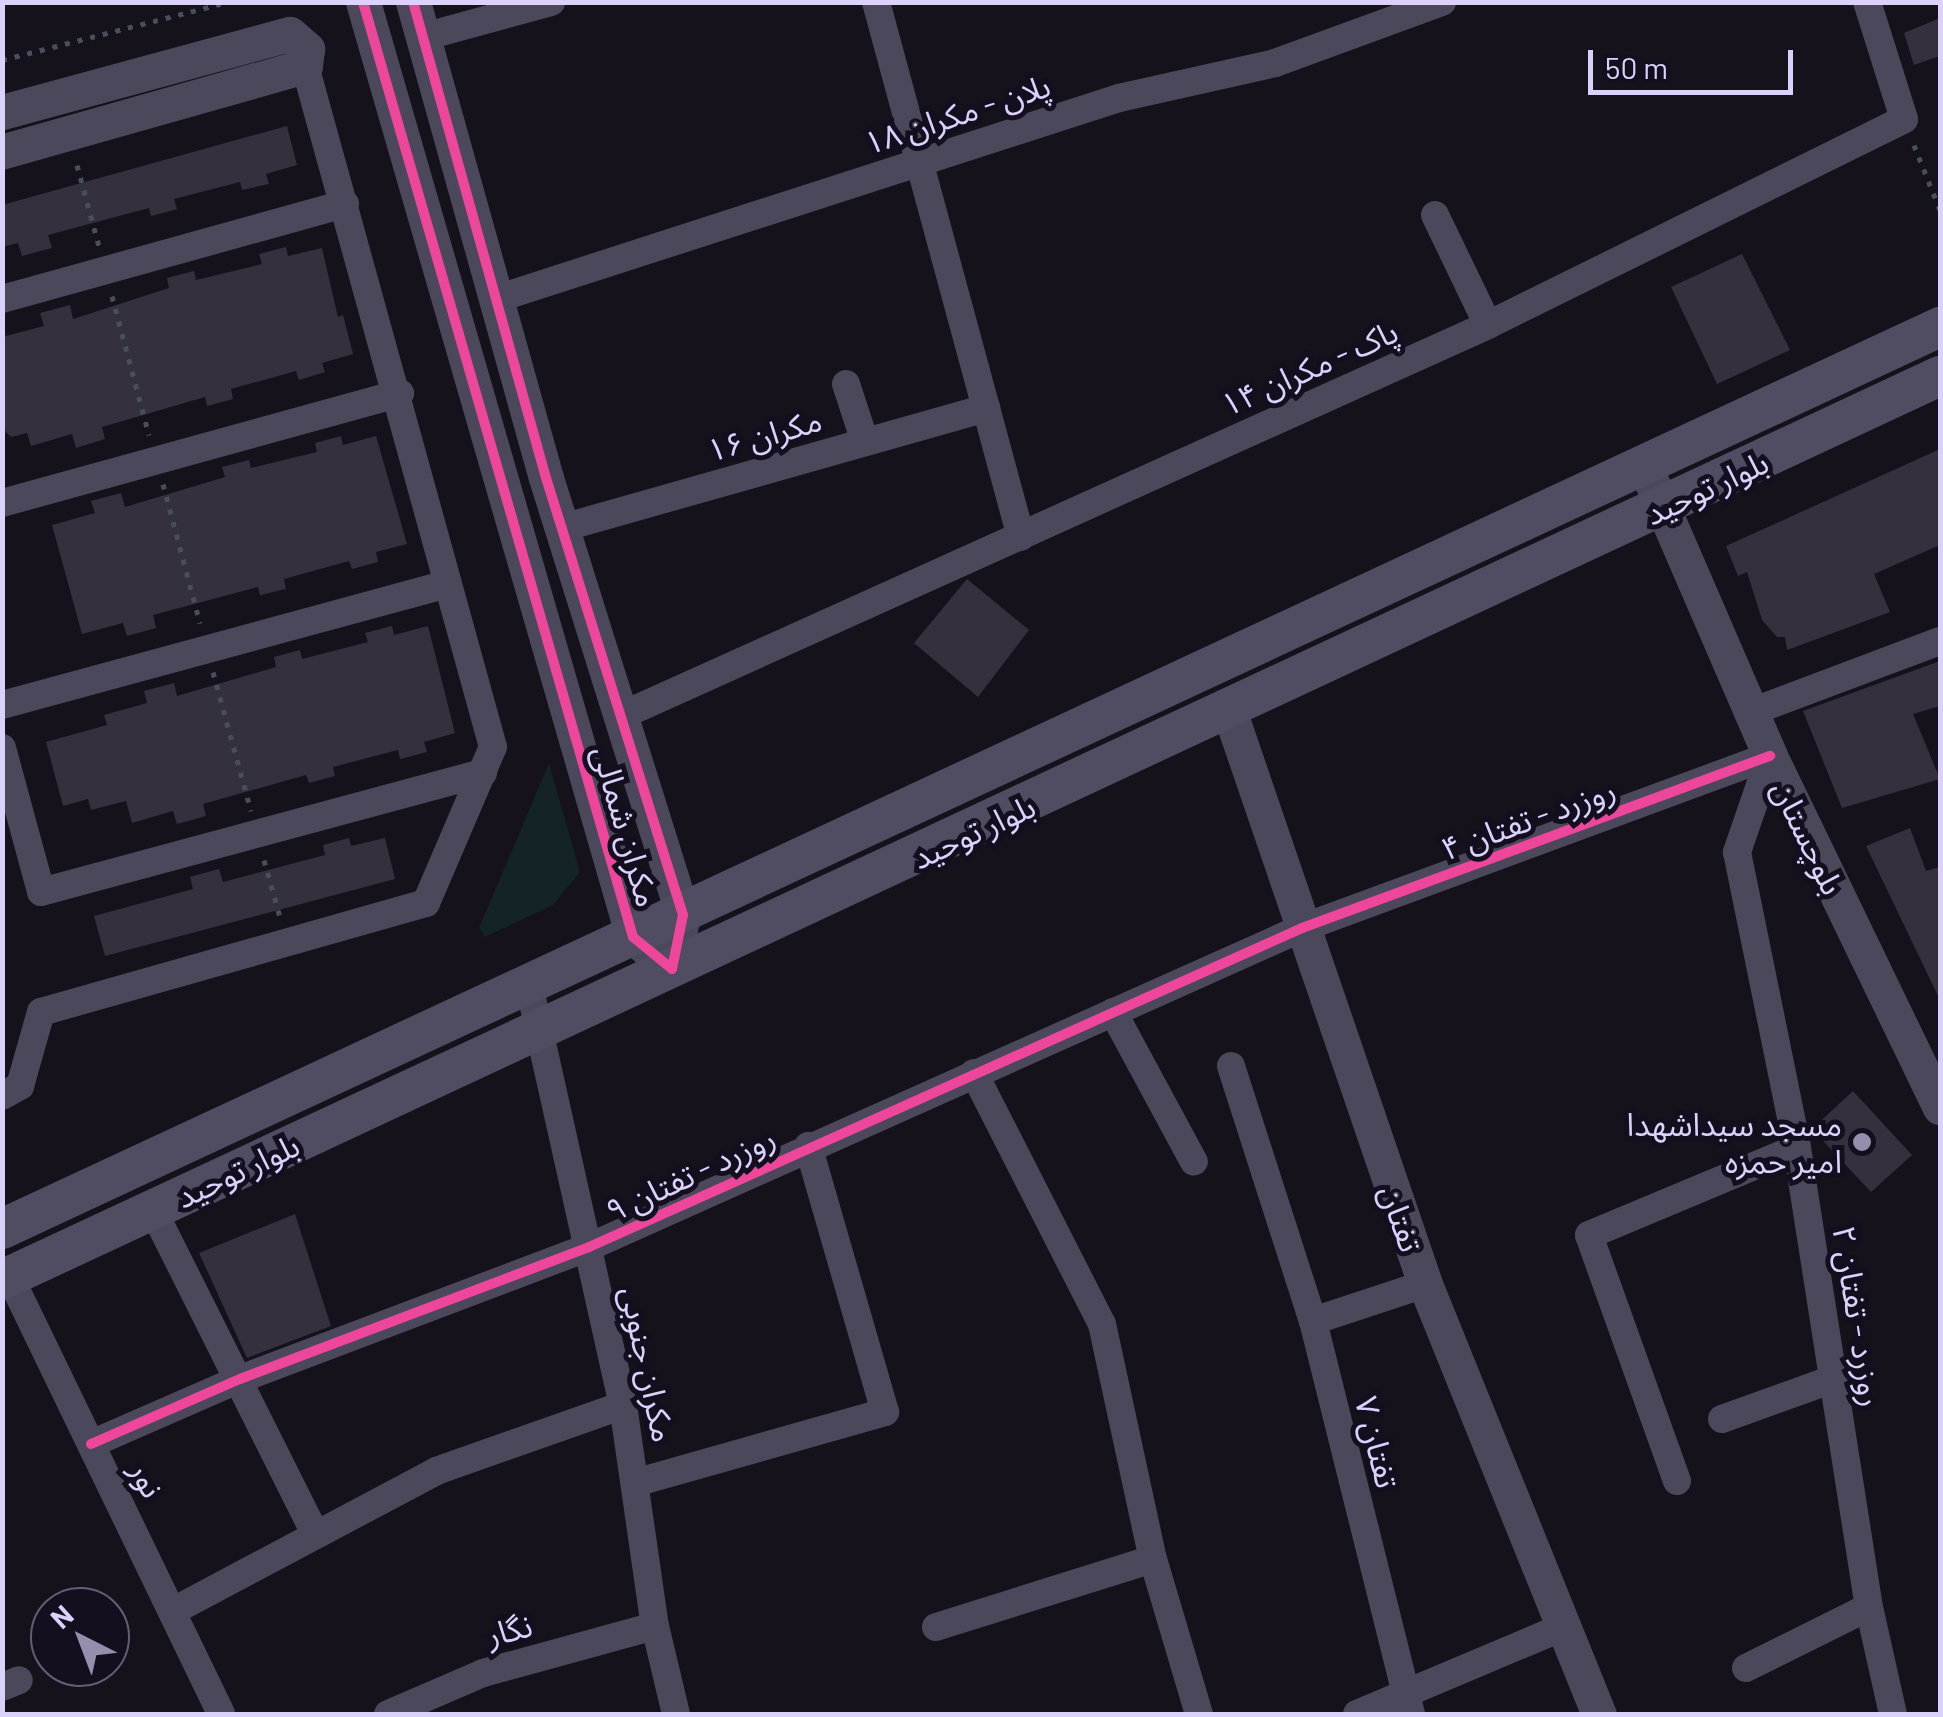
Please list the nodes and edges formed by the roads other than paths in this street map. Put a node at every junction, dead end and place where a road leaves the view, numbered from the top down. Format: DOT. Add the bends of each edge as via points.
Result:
graph roads {
  1 [pos="363,2"];
  2 [pos="413,2"];
  3 [pos="551,2"];
  4 [pos="876,2"];
  5 [pos="1442,2"];
  6 [pos="1868,2"];
  7 [pos="423,37"];
  8 [pos="298,50"];
  9 [pos="2,112"];
  10 [pos="2,152"];
  11 [pos="920,162"];
  12 [pos="345,204"];
  13 [pos="1434,215"];
  14 [pos="2,299"];
  15 [pos="496,299"];
  16 [pos="1488,324"];
  17 [pos="1940,327"];
  18 [pos="1940,376"];
  19 [pos="846,384"];
  20 [pos="400,393"];
  21 [pos="986,408"];
  22 [pos="864,442"];
  23 [pos="1646,468"];
  24 [pos="2,503"];
  25 [pos="1663,507"];
  26 [pos="562,528"];
  27 [pos="1022,537"];
  28 [pos="448,584"];
  29 [pos="1940,641"];
  30 [pos="2,706"];
  31 [pos="1230,712"];
  32 [pos="1750,712"];
  33 [pos="624,714"];
  34 [pos="573,728"];
  35 [pos="2,748"];
  36 [pos="1770,756"];
  37 [pos="484,773"];
  38 [pos="683,915"];
  39 [pos="1302,928"];
  40 [pos="633,937"];
  41 [pos="672,968"];
  42 [pos="529,986"];
  43 [pos="1113,1012"];
  44 [pos="539,1030"];
  45 [pos="1231,1066"];
  46 [pos="974,1073"];
  47 [pos="2,1096"];
  48 [pos="1940,1106"];
  49 [pos="808,1146"];
  50 [pos="1797,1148"];
  51 [pos="1194,1162"];
  52 [pos="153,1210"];
  53 [pos="2,1229"];
  54 [pos="589,1247"];
  55 [pos="6,1278"];
  56 [pos="1425,1284"];
  57 [pos="1313,1321"];
  58 [pos="240,1379"];
  59 [pos="1833,1380"];
  60 [pos="623,1405"];
  61 [pos="1722,1419"];
  62 [pos="91,1444"];
  63 [pos="1677,1481"];
  64 [pos="638,1482"];
  65 [pos="315,1533"];
  66 [pos="1153,1559"];
  67 [pos="1869,1606"];
  68 [pos="175,1610"];
  69 [pos="655,1626"];
  70 [pos="936,1627"];
  71 [pos="1560,1628"];
  72 [pos="1746,1668"];
  73 [pos="1407,1705"];
  74 [pos="221,1714"];
  75 [pos="388,1714"];
  76 [pos="676,1714"];
  77 [pos="1199,1714"];
  78 [pos="1357,1714"];
  79 [pos="1599,1714"];
  80 [pos="1893,1714"];
  1 -- 34 [label="street, مکران شمالی"];
  2 -- 7 [label="street, مکران شمالی"];
  3 -- 7 [label="street"];
  4 -- 11 [label="street"];
  5 -- 11 [label="street, پلان - مکران ۱۸" via="1275,63 1119,98"];
  6 -- 16 [label="street, پاک - مکران ۱۴" via="1904,119"];
  7 -- 15 [label="street, مکران شمالی"];
  8 -- 9 [label="street"];
  8 -- 10 [label="street"];
  8 -- 12 [label="street"];
  11 -- 15 [label="street, پلان - مکران ۱۸"];
  11 -- 21 [label="street"];
  12 -- 14 [label="street"];
  12 -- 20 [label="street"];
  13 -- 16 [label="street"];
  15 -- 26 [label="street, مکران شمالی"];
  16 -- 27 [label="street, پاک - مکران ۱۴"];
  17 -- 23 [label="main road, بلوار توحید"];
  18 -- 25 [label="main road, بلوار توحید"];
  19 -- 22 [label="street"];
  20 -- 24 [label="street"];
  20 -- 28 [label="street"];
  21 -- 22 [label="street, مکران ۱۶"];
  21 -- 27 [label="street"];
  22 -- 26 [label="street, مکران ۱۶"];
  23 -- 25 [label="street, بلوچستان"];
  23 -- 38 [label="main road, بلوار توحید"];
  25 -- 31 [label="main road, بلوار توحید"];
  25 -- 32 [label="street, بلوچستان"];
  26 -- 33 [label="street, مکران شمالی"];
  27 -- 33 [label="street, پاک - مکران ۱۴"];
  28 -- 30 [label="street"];
  28 -- 37 [label="street" via="493,747"];
  29 -- 32 [label="street"];
  31 -- 39 [label="street, تفتان"];
  31 -- 41 [label="main road, بلوار توحید"];
  32 -- 36 [label="street, بلوچستان"];
  33 -- 34 [label="street"];
  33 -- 38 [label="street, مکران شمالی"];
  34 -- 40 [label="street, مکران شمالی"];
  35 -- 37 [label="street" via="42,892"];
  36 -- 39 [label="street, روزرد - تفتان ۴"];
  36 -- 48 [label="street, بلوچستان"];
  36 -- 50 [label="street, روزرد - تفتان ۲" via="1738,852"];
  37 -- 47 [label="street" via="426,903 41,1012 20,1086"];
  38 -- 40 [label="main road, بلوار توحید"];
  38 -- 41 [label="street, مکران شمالی"];
  39 -- 43 [label="street, روزرد - تفتان ۹"];
  39 -- 56 [label="street, تفتان"];
  40 -- 41 [label="street, مکران شمالی"];
  40 -- 42 [label="main road, بلوار توحید"];
  41 -- 44 [label="main road, بلوار توحید"];
  42 -- 44 [label="street, مکران جنوبی"];
  42 -- 53 [label="main road, بلوار توحید"];
  43 -- 46 [label="street, روزرد - تفتان ۹"];
  43 -- 51 [label="street"];
  44 -- 52 [label="main road, بلوار توحید"];
  44 -- 54 [label="street, مکران جنوبی"];
  45 -- 57 [label="street, تفتان ۷"];
  46 -- 49 [label="street, روزرد - تفتان ۹"];
  46 -- 66 [label="street" via="1102,1324"];
  49 -- 54 [label="street, روزرد - تفتان ۹"];
  49 -- 64 [label="street" via="885,1412"];
  50 -- 59 [label="street, روزرد - تفتان ۲"];
  50 -- 63 [label="street" via="1589,1235"];
  52 -- 55 [label="main road, بلوار توحید"];
  52 -- 58 [label="street"];
  54 -- 58 [label="street, روزرد - تفتان ۹"];
  54 -- 60 [label="street, مکران جنوبی"];
  55 -- 62 [label="street, نور"];
  56 -- 57 [label="street"];
  56 -- 71 [label="street, تفتان"];
  57 -- 73 [label="street, تفتان ۷"];
  58 -- 62 [label="street, روزرد - تفتان ۹"];
  58 -- 65 [label="street"];
  59 -- 61 [label="street"];
  59 -- 67 [label="street, روزرد - تفتان ۲"];
  60 -- 64 [label="street, مکران جنوبی"];
  60 -- 65 [label="street" via="489,1448"];
  62 -- 68 [label="street, نور"];
  64 -- 69 [label="street, مکران جنوبی"];
  65 -- 68 [label="street"];
  66 -- 70 [label="street"];
  66 -- 77 [label="street"];
  67 -- 72 [label="street"];
  67 -- 80 [label="street, روزرد - تفتان ۲"];
  68 -- 74 [label="street, نور"];
  69 -- 75 [label="street, نگار" via="483,1672"];
  69 -- 76 [label="street, مکران جنوبی"];
  71 -- 73 [label="street"];
  71 -- 79 [label="street, تفتان"];
  73 -- 78 [label="street"];
}
